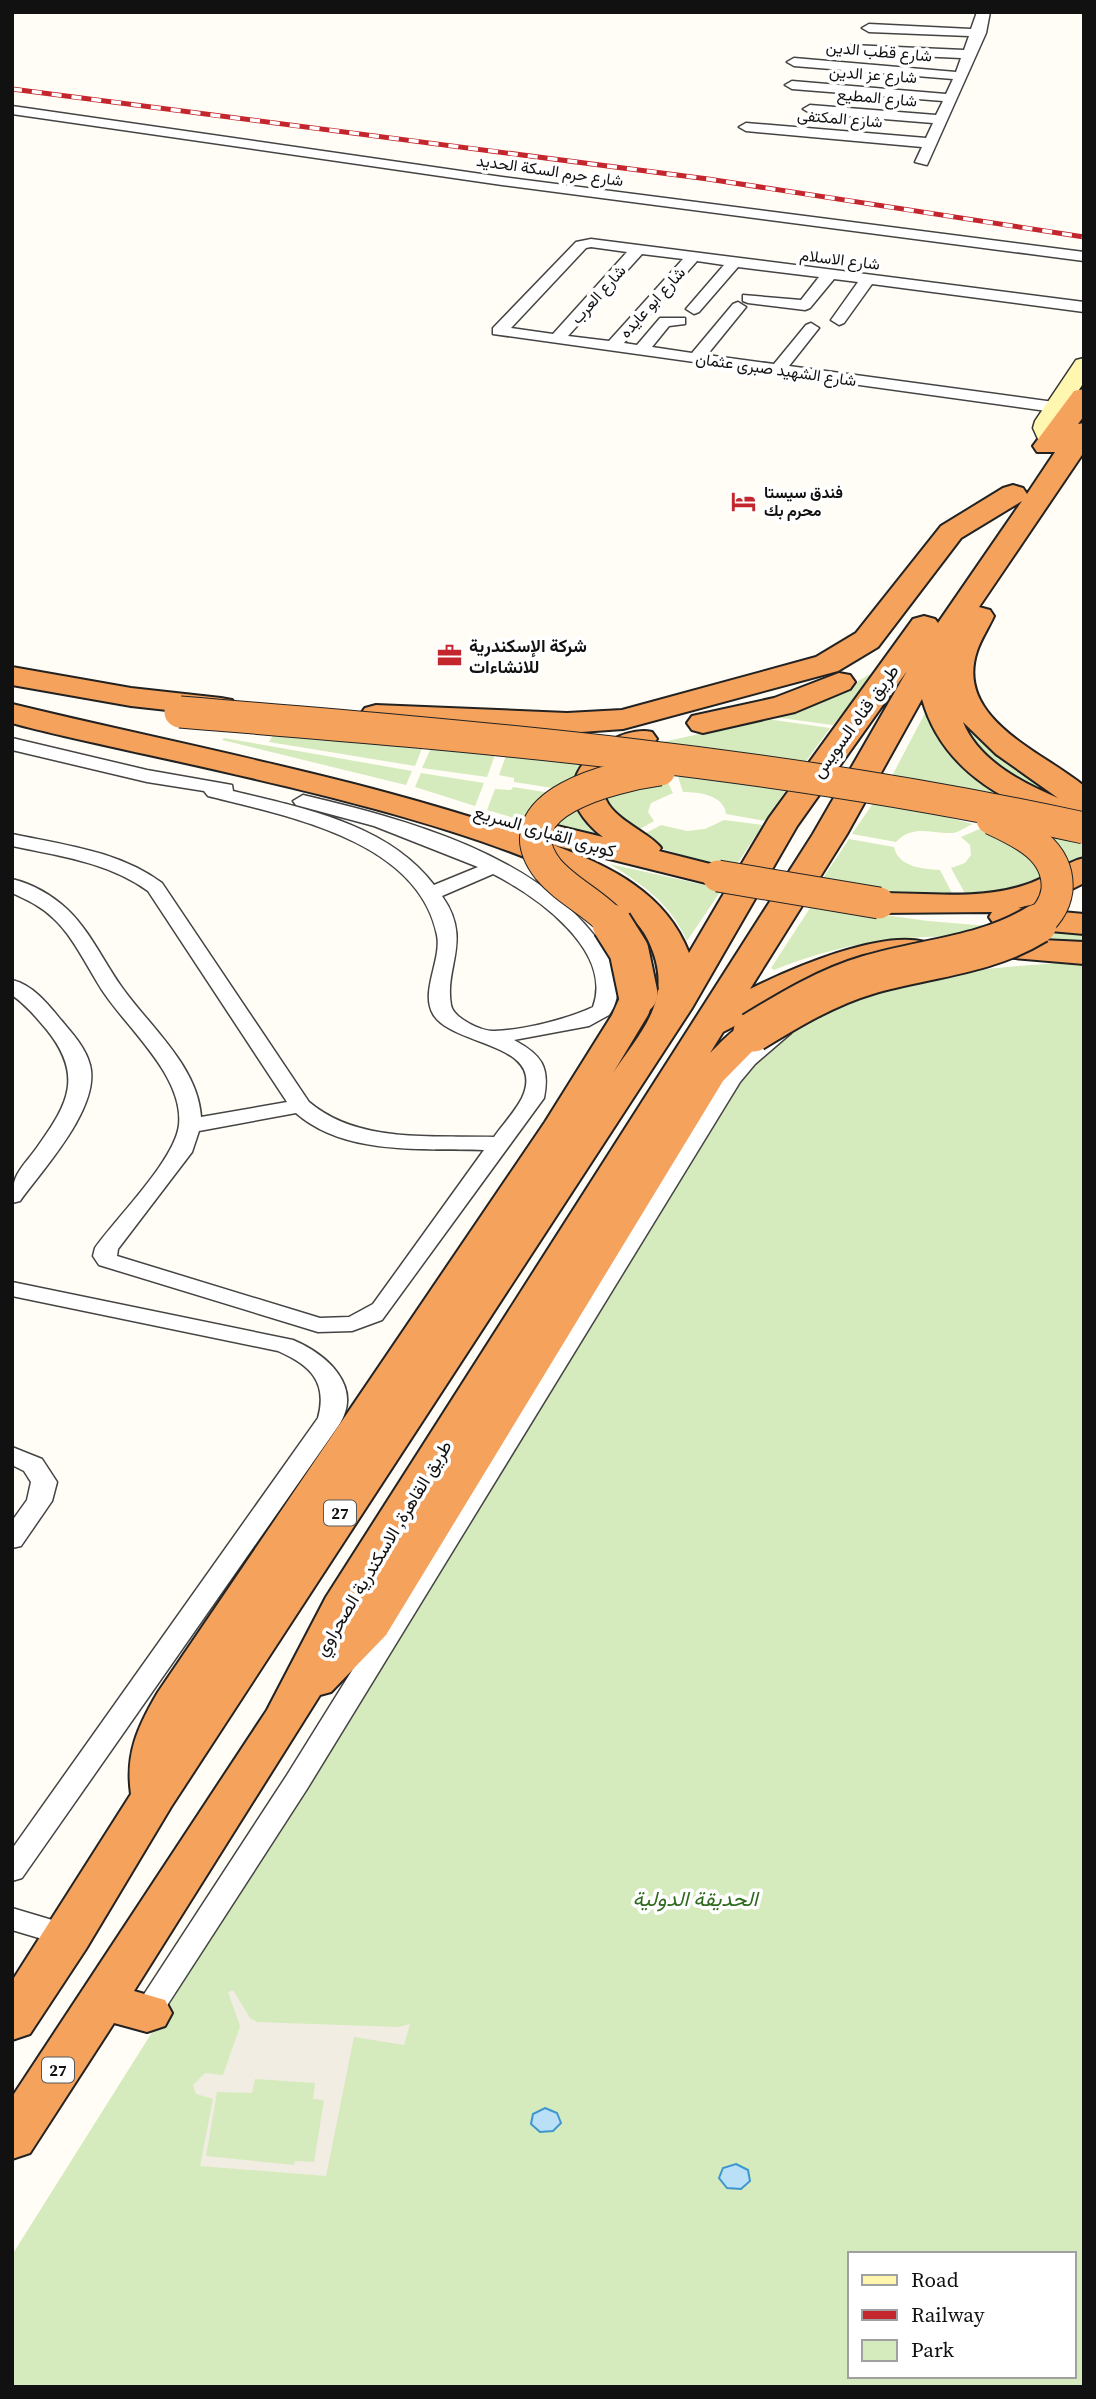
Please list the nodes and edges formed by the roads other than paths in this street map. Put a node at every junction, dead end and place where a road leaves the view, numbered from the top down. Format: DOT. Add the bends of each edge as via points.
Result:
graph roads {
  1 [pos="984,12"];
  2 [pos="869,28"];
  3 [pos="979,33"];
  4 [pos="851,49"];
  5 [pos="969,54"];
  6 [pos="794,62"];
  7 [pos="961,76"];
  8 [pos="792,85"];
  9 [pos="951,97"];
  10 [pos="810,109"];
  11 [pos="12,110"];
  12 [pos="941,120"];
  13 [pos="746,127"];
  14 [pos="930,144"];
  15 [pos="922,162"];
  16 [pos="638,249"];
  17 [pos="693,257"];
  18 [pos="1084,257"];
  19 [pos="734,262"];
  20 [pos="828,275"];
  21 [pos="867,280"];
  22 [pos="1084,307"];
  23 [pos="694,309"];
  24 [pos="839,320"];
  25 [pos="680,321"];
  26 [pos="811,328"];
  27 [pos="499,331"];
  28 [pos="557,340"];
  29 [pos="612,347"];
  30 [pos="640,351"];
  31 [pos="695,359"];
  32 [pos="1084,365"];
  33 [pos="778,370"];
  34 [pos="1074,412"];
  35 [pos="1084,453"];
  36 [pos="1059,471"];
  37 [pos="1018,507"];
  38 [pos="979,512"];
  39 [pos="932,654"];
  40 [pos="12,676"];
  41 [pos="12,686"];
  42 [pos="12,712"];
  43 [pos="12,744"];
  44 [pos="767,769"];
  45 [pos="213,787"];
  46 [pos="937,796"];
  47 [pos="1084,803"];
  48 [pos="1084,817"];
  49 [pos="1084,828"];
  50 [pos="12,839"];
  51 [pos="494,867"];
  52 [pos="1084,868"];
  53 [pos="718,876"];
  54 [pos="12,885"];
  55 [pos="432,893"];
  56 [pos="879,903"];
  57 [pos="1078,943"];
  58 [pos="12,986"];
  59 [pos="690,1017"];
  60 [pos="494,1038"];
  61 [pos="301,1106"];
  62 [pos="190,1126"];
  63 [pos="499,1144"];
  64 [pos="12,1196"];
  65 [pos="12,1289"];
  66 [pos="12,1455"];
  67 [pos="12,1540"];
  68 [pos="299,1693"];
  69 [pos="154,1794"];
  70 [pos="12,1871"];
  71 [pos="12,1919"];
  72 [pos="69,1936"];
  73 [pos="125,2007"];
  74 [pos="12,2021"];
  75 [pos="12,2139"];
  1 -- 3 [label="street"];
  2 -- 3 [label="street"];
  3 -- 5 [label="street"];
  4 -- 5 [label="street"];
  5 -- 7 [label="street"];
  6 -- 7 [label="street, شارع قطب الدين" via="915,67"];
  7 -- 9 [label="street"];
  8 -- 9 [label="street, شارع عز الدين"];
  9 -- 12 [label="street"];
  10 -- 12 [label="street, شارع المطيع"];
  11 -- 18 [label="street, شارع حرم السكة الحديد" via="488,179"];
  12 -- 14 [label="street"];
  13 -- 14 [label="street, شارع المكتفى"];
  14 -- 15 [label="street"];
  16 -- 17 [label="street, شارع الاسلام"];
  16 -- 27 [label="street, شارع الاسلام" via="581,245"];
  16 -- 28 [label="street, شارع العرب"];
  17 -- 19 [label="street, شارع الاسلام"];
  17 -- 29 [label="street, شارع ابو عايده"];
  19 -- 20 [label="street, شارع الاسلام"];
  19 -- 23 [label="street"];
  20 -- 21 [label="street, شارع الاسلام"];
  20 -- 31 [label="street" via="804,305 743,303"];
  21 -- 22 [label="street, شارع الاسلام"];
  21 -- 24 [label="street"];
  25 -- 30 [label="street" via="666,321"];
  26 -- 33 [label="street"];
  27 -- 28 [label="street, شارع الشهيد صبرى عثمان"];
  28 -- 29 [label="street, شارع الشهيد صبرى عثمان"];
  29 -- 30 [label="street, شارع الشهيد صبرى عثمان"];
  30 -- 31 [label="street, شارع الشهيد صبرى عثمان"];
  31 -- 33 [label="street, شارع الشهيد صبرى عثمان"];
  32 -- 34 [label="street, طريق قناه السويس"];
  33 -- 34 [label="street, شارع الشهيد صبرى عثمان"];
  34 -- 36 [label="highway, طريق قناه السويس"];
  34 -- 37 [label="highway, طريق قناه السويس" via="1050,443"];
  35 -- 36 [label="street, طريق قناه السويس"];
  36 -- 37 [label="highway, طريق قناه السويس"];
  37 -- 38 [label="highway"];
  37 -- 39 [label="highway, طريق قناه السويس"];
  37 -- 47 [label="highway" via="1023,545 968,634 958,662 961,691 978,721 1008,750"];
  37 -- 59 [label="highway, طريق قناه السويس" via="781,825"];
  38 -- 40 [label="highway" via="939,543 867,640 843,657 622,719 567,723 233,708 131,697"];
  38 -- 53 [label="highway, bridge" via="874,658 827,689 784,705 637,740 595,770 588,794 591,806 609,829"];
  39 -- 48 [label="highway" via="938,706 964,751 1003,785"];
  39 -- 59 [label="highway, طريق قناه السويس" via="830,834"];
  41 -- 44 [label="highway, bridge" via="180,712 427,732"];
  42 -- 53 [label="highway, كوبرى القبارى السريع" via="200,739 325,766 566,839"];
  42 -- 59 [label="highway" via="399,807 472,827 575,865 627,895 657,924 667,940"];
  43 -- 45 [label="street"];
  44 -- 46 [label="highway, bridge"];
  44 -- 69 [label="highway, bridge" via="628,774 575,792 544,817 537,836 540,856 555,876 599,909 622,936 635,964 638,994 630,1015 565,1122 174,1703 149,1766"];
  45 -- 51 [label="street" via="359,815 439,842"];
  45 -- 55 [label="street" via="355,835 408,867"];
  46 -- 49 [label="highway, bridge"];
  46 -- 68 [label="highway, bridge" via="1007,825 1048,856 1057,869 1060,886 1049,914 1018,936 980,950 868,975 753,1032 708,1075 370,1624 338,1660"];
  50 -- 61 [label="street" via="116,865 148,880"];
  51 -- 55 [label="street"];
  51 -- 60 [label="street" via="550,902 590,942 604,966 608,993 602,1011 590,1019"];
  52 -- 56 [label="highway" via="1056,886 1016,897"];
  53 -- 56 [label="highway, كوبرى القبارى السريع, bridge"];
  54 -- 62 [label="street" via="44,900 63,916 178,1077 189,1101"];
  55 -- 60 [label="street" via="448,940 439,1005 459,1026"];
  56 -- 57 [label="highway, كوبرى القبارى السريع, bridge"];
  57 -- 59 [label="highway" via="883,952 810,972"];
  57 -- 73 [label="street" via="883,983 814,1012 747,1059 717,1100 319,1747"];
  58 -- 64 [label="street" via="41,1009 69,1044 79,1063 81,1083 70,1114"];
  59 -- 68 [label="highway, طريق القاهرة, الاسكندرية الصحراوي / 27" via="342,1608"];
  59 -- 69 [label="highway, 27"];
  60 -- 63 [label="street" via="528,1059 537,1082 533,1098"];
  61 -- 62 [label="street"];
  61 -- 63 [label="street" via="315,1121 349,1135"];
  62 -- 63 [label="street" via="173,1165 107,1248 107,1260 330,1326 354,1324 381,1309"];
  65 -- 70 [label="street" via="285,1345 321,1365 336,1394 330,1419"];
  66 -- 67 [label="street" via="33,1465 44,1482 39,1502"];
  68 -- 73 [label="highway, طريق القاهرة, الاسكندرية الصحراوي / 27"];
  69 -- 72 [label="highway, 27"];
  71 -- 72 [label="street"];
  72 -- 74 [label="highway, 27"];
  73 -- 75 [label="highway, طريق القاهرة, الاسكندرية الصحراوي / 27"];
}
